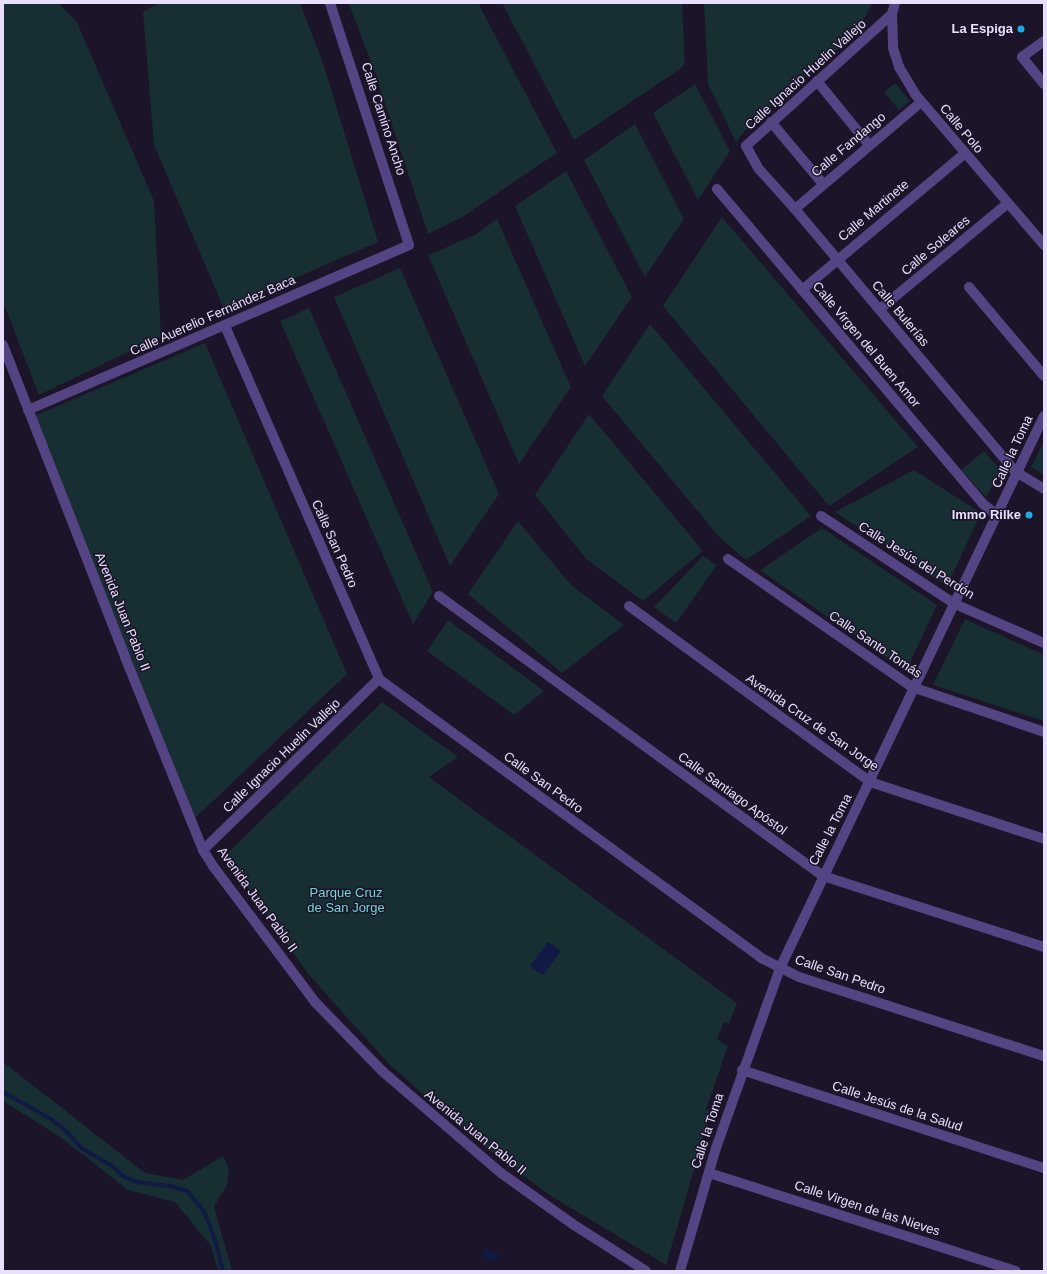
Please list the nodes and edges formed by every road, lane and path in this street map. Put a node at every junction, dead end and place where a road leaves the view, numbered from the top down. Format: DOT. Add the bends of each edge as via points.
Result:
graph roads {
  1 [pos="330,3"];
  2 [pos="895,3"];
  3 [pos="892,14"];
  4 [pos="1044,41"];
  5 [pos="817,81"];
  6 [pos="1044,84"];
  7 [pos="921,102"];
  8 [pos="771,122"];
  9 [pos="869,145"];
  10 [pos="746,146"];
  11 [pos="964,153"];
  12 [pos="823,184"];
  13 [pos="718,189"];
  14 [pos="1008,203"];
  15 [pos="795,209"];
  16 [pos="409,245"];
  17 [pos="1044,245"];
  18 [pos="837,259"];
  19 [pos="969,287"];
  20 [pos="802,290"];
  21 [pos="880,309"];
  22 [pos="225,326"];
  23 [pos="3,345"];
  24 [pos="1044,376"];
  25 [pos="28,410"];
  26 [pos="1044,416"];
  27 [pos="1016,472"];
  28 [pos="1044,489"];
  29 [pos="821,516"];
  30 [pos="998,516"];
  31 [pos="728,559"];
  32 [pos="439,596"];
  33 [pos="956,604"];
  34 [pos="629,606"];
  35 [pos="1044,643"];
  36 [pos="379,679"];
  37 [pos="912,687"];
  38 [pos="1044,732"];
  39 [pos="870,782"];
  40 [pos="1044,839"];
  41 [pos="203,850"];
  42 [pos="822,876"];
  43 [pos="1044,947"];
  44 [pos="780,968"];
  45 [pos="1044,1056"];
  46 [pos="742,1070"];
  47 [pos="1044,1168"];
  48 [pos="709,1173"];
  49 [pos="646,1271"];
  50 [pos="680,1271"];
  51 [pos="1016,1271"];
  1 -- 16 [label="street, Calle Camino Ancho"];
  2 -- 3 [label="street"];
  3 -- 5 [label="street, Calle Ignacio Huelin Vallejo"];
  3 -- 7 [label="street, Calle Polo" via="892,48 899,67"];
  4 -- 6 [label="street" via="1022,57"];
  5 -- 8 [label="street, Calle Ignacio Huelin Vallejo"];
  5 -- 9 [label="street"];
  7 -- 9 [label="street, Calle Fandango"];
  7 -- 11 [label="street, Calle Polo"];
  8 -- 10 [label="street, Calle Ignacio Huelin Vallejo"];
  8 -- 12 [label="street"];
  9 -- 12 [label="street, Calle Fandango"];
  10 -- 15 [label="street, Calle Bulerías" via="758,169"];
  11 -- 14 [label="street, Calle Polo"];
  11 -- 18 [label="street, Calle Martinete"];
  12 -- 15 [label="street, Calle Fandango"];
  13 -- 20 [label="street, Calle Virgen del Buen Amor"];
  14 -- 17 [label="street, Calle Polo"];
  14 -- 21 [label="street, Calle Soleares"];
  15 -- 18 [label="street, Calle Bulerías"];
  16 -- 22 [label="street, Calle Auerelio Fernández Baca"];
  18 -- 20 [label="street, Calle Martinete"];
  18 -- 21 [label="street, Calle Bulerías"];
  19 -- 24 [label="street"];
  20 -- 30 [label="street, Calle Virgen del Buen Amor" via="982,503"];
  21 -- 27 [label="street, Calle Bulerías"];
  22 -- 25 [label="street, Calle Auerelio Fernández Baca"];
  22 -- 36 [label="street, Calle San Pedro"];
  23 -- 25 [label="street, Avenida Juan Pablo II"];
  25 -- 41 [label="street, Avenida Juan Pablo II"];
  26 -- 27 [label="street, Calle la Toma"];
  27 -- 28 [label="street, Calle Bulerías"];
  27 -- 30 [label="street, Calle la Toma"];
  29 -- 33 [label="street, Calle Jesús del Perdón"];
  30 -- 33 [label="street, Calle la Toma"];
  31 -- 37 [label="street, Calle Santo Tomás"];
  32 -- 42 [label="street, Calle Santiago Apóstol"];
  33 -- 35 [label="street, Calle Jesús del Perdón"];
  33 -- 37 [label="street, Calle la Toma"];
  34 -- 39 [label="street, Avenida Cruz de San Jorge"];
  36 -- 41 [label="street, Calle Ignacio Huelin Vallejo"];
  36 -- 44 [label="street, Calle San Pedro" via="761,958"];
  37 -- 38 [label="street, Calle Santo Tomás"];
  37 -- 39 [label="street, Calle la Toma"];
  39 -- 40 [label="street, Avenida Cruz de San Jorge"];
  39 -- 42 [label="street, Calle la Toma"];
  41 -- 49 [label="street, Avenida Juan Pablo II" via="315,1002 382,1071 501,1173 571,1223"];
  42 -- 43 [label="street, Calle Santiago Apóstol"];
  42 -- 44 [label="street, Calle la Toma"];
  44 -- 45 [label="street, Calle San Pedro" via="799,977"];
  44 -- 46 [label="street, Calle la Toma"];
  46 -- 47 [label="street, Calle Jesús de la Salud"];
  46 -- 48 [label="street, Calle la Toma"];
  48 -- 50 [label="street, Calle la Toma"];
  48 -- 51 [label="street, Calle Virgen de las Nieves"];
}
